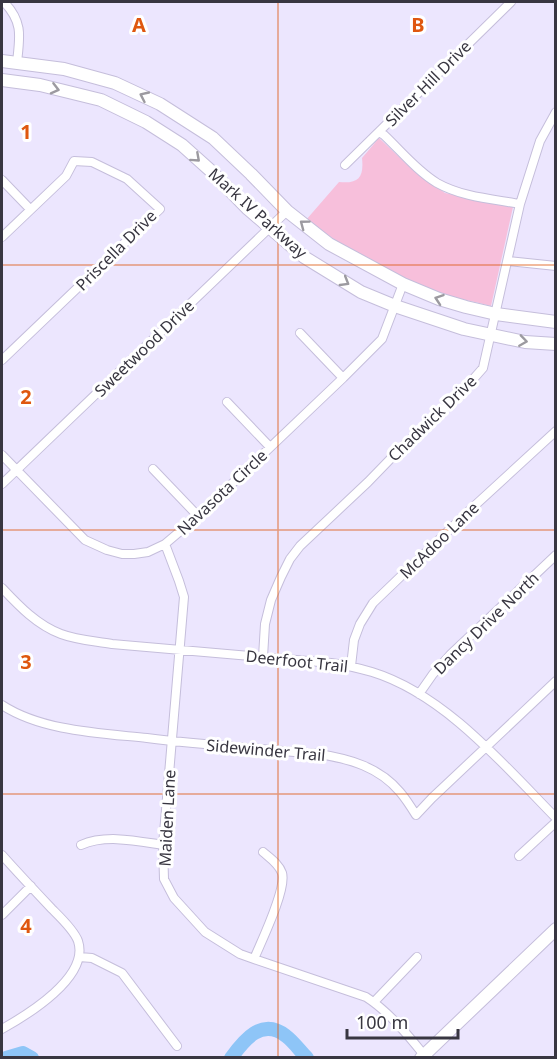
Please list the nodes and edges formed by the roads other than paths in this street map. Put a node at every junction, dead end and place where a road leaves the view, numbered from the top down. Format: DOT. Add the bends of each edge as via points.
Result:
graph roads {
  1 [pos="4,2"];
  2 [pos="511,2"];
  3 [pos="2,61"];
  4 [pos="17,62"];
  5 [pos="2,80"];
  6 [pos="555,112"];
  7 [pos="379,132"];
  8 [pos="345,165"];
  9 [pos="2,180"];
  10 [pos="520,204"];
  11 [pos="30,209"];
  12 [pos="287,211"];
  13 [pos="269,228"];
  14 [pos="2,237"];
  15 [pos="508,261"];
  16 [pos="555,266"];
  17 [pos="403,284"];
  18 [pos="395,306"];
  19 [pos="496,314"];
  20 [pos="555,322"];
  21 [pos="300,333"];
  22 [pos="491,335"];
  23 [pos="555,345"];
  24 [pos="2,360"];
  25 [pos="343,378"];
  26 [pos="227,402"];
  27 [pos="555,430"];
  28 [pos="270,447"];
  29 [pos="2,455"];
  30 [pos="153,469"];
  31 [pos="16,470"];
  32 [pos="2,484"];
  33 [pos="198,516"];
  34 [pos="165,544"];
  35 [pos="555,555"];
  36 [pos="2,588"];
  37 [pos="179,650"];
  38 [pos="263,657"];
  39 [pos="351,666"];
  40 [pos="555,681"];
  41 [pos="419,694"];
  42 [pos="2,705"];
  43 [pos="172,741"];
  44 [pos="486,747"];
  45 [pos="555,818"];
  46 [pos="555,822"];
  47 [pos="81,845"];
  48 [pos="163,845"];
  49 [pos="263,852"];
  50 [pos="2,855"];
  51 [pos="519,856"];
  52 [pos="31,886"];
  53 [pos="2,915"];
  54 [pos="555,929"];
  55 [pos="80,957"];
  56 [pos="417,957"];
  57 [pos="254,960"];
  58 [pos="374,1002"];
  59 [pos="2,1029"];
  60 [pos="177,1046"];
  61 [pos="422,1056"];
  1 -- 4 [label="street" via="13,11 19,27"];
  2 -- 7 [label="street, Silver Hill Drive"];
  3 -- 4 [label="main road, Mark IV Parkway"];
  12 -- 4 [label="main road, Mark IV Parkway, one-way" via="213,138 160,104 115,83 64,69"];
  5 -- 13 [label="main road, Mark IV Parkway, one-way" via="101,100 146,122 182,145"];
  6 -- 10 [label="street, Chadwick Drive" via="540,141"];
  7 -- 8 [label="street, Silver Hill Drive"];
  7 -- 10 [label="street" via="435,182 452,190"];
  9 -- 11 [label="street"];
  10 -- 15 [label="street, Chadwick Drive"];
  11 -- 14 [label="street"];
  11 -- 24 [label="street, Priscella Drive" via="66,176 74,161 92,162 127,179 160,209"];
  12 -- 13 [label="street, Sweetwood Drive"];
  17 -- 12 [label="main road, Mark IV Parkway, one-way" via="329,244"];
  13 -- 18 [label="main road, Mark IV Parkway, one-way" via="304,257 361,292"];
  13 -- 31 [label="street, Sweetwood Drive"];
  15 -- 16 [label="street"];
  15 -- 19 [label="street, Chadwick Drive"];
  17 -- 18 [label="street, Navasota Circle"];
  19 -- 17 [label="main road, Mark IV Parkway, one-way" via="439,299"];
  18 -- 22 [label="main road, Mark IV Parkway"];
  18 -- 25 [label="street, Navasota Circle" via="382,339"];
  19 -- 20 [label="main road, Mark IV Parkway"];
  19 -- 22 [label="street, Chadwick Drive"];
  21 -- 25 [label="street"];
  22 -- 23 [label="main road, Mark IV Parkway, one-way"];
  22 -- 38 [label="street, Chadwick Drive" via="483,368 473,381 290,559 271,600"];
  25 -- 28 [label="street, Navasota Circle"];
  26 -- 28 [label="street"];
  27 -- 39 [label="street, McAdoo Lane" via="373,603 354,640"];
  28 -- 33 [label="street, Navasota Circle"];
  29 -- 31 [label="street, Navasota Circle"];
  30 -- 33 [label="street"];
  31 -- 32 [label="street, Sweetwood Drive"];
  31 -- 34 [label="street, Navasota Circle" via="85,540 97,546 134,554"];
  33 -- 34 [label="street, Navasota Circle"];
  34 -- 37 [label="street, Maiden Lane" via="184,597"];
  35 -- 41 [label="street, Dancy Drive North" via="450,655"];
  36 -- 37 [label="street, Deerfoot Trail" via="28,614 62,634 112,644"];
  37 -- 38 [label="street, Deerfoot Trail"];
  37 -- 43 [label="street, Maiden Lane"];
  38 -- 39 [label="street, Deerfoot Trail"];
  39 -- 41 [label="street, Deerfoot Trail" via="374,672"];
  40 -- 44 [label="street"];
  41 -- 44 [label="street, Deerfoot Trail"];
  42 -- 43 [label="street, Sidewinder Trail" via="29,720 49,725"];
  43 -- 44 [label="street, Sidewinder Trail" via="346,758 379,774 399,790 416,815"];
  43 -- 48 [label="street, Maiden Lane"];
  44 -- 45 [label="street, Deerfoot Trail"];
  46 -- 51 [label="street"];
  47 -- 48 [label="street" via="91,840 127,840"];
  48 -- 57 [label="street, Maiden Lane" via="165,879 174,898 205,932"];
  49 -- 57 [label="street" via="281,869 283,883"];
  50 -- 52 [label="street"];
  52 -- 53 [label="street"];
  52 -- 55 [label="street" via="68,926 78,941"];
  54 -- 61 [label="main road"];
  55 -- 59 [label="street" via="73,973 43,1003"];
  55 -- 60 [label="street" via="92,958 122,973"];
  56 -- 58 [label="street"];
  57 -- 58 [label="street, Maiden Lane"];
  58 -- 61 [label="street, Maiden Lane"];
}
